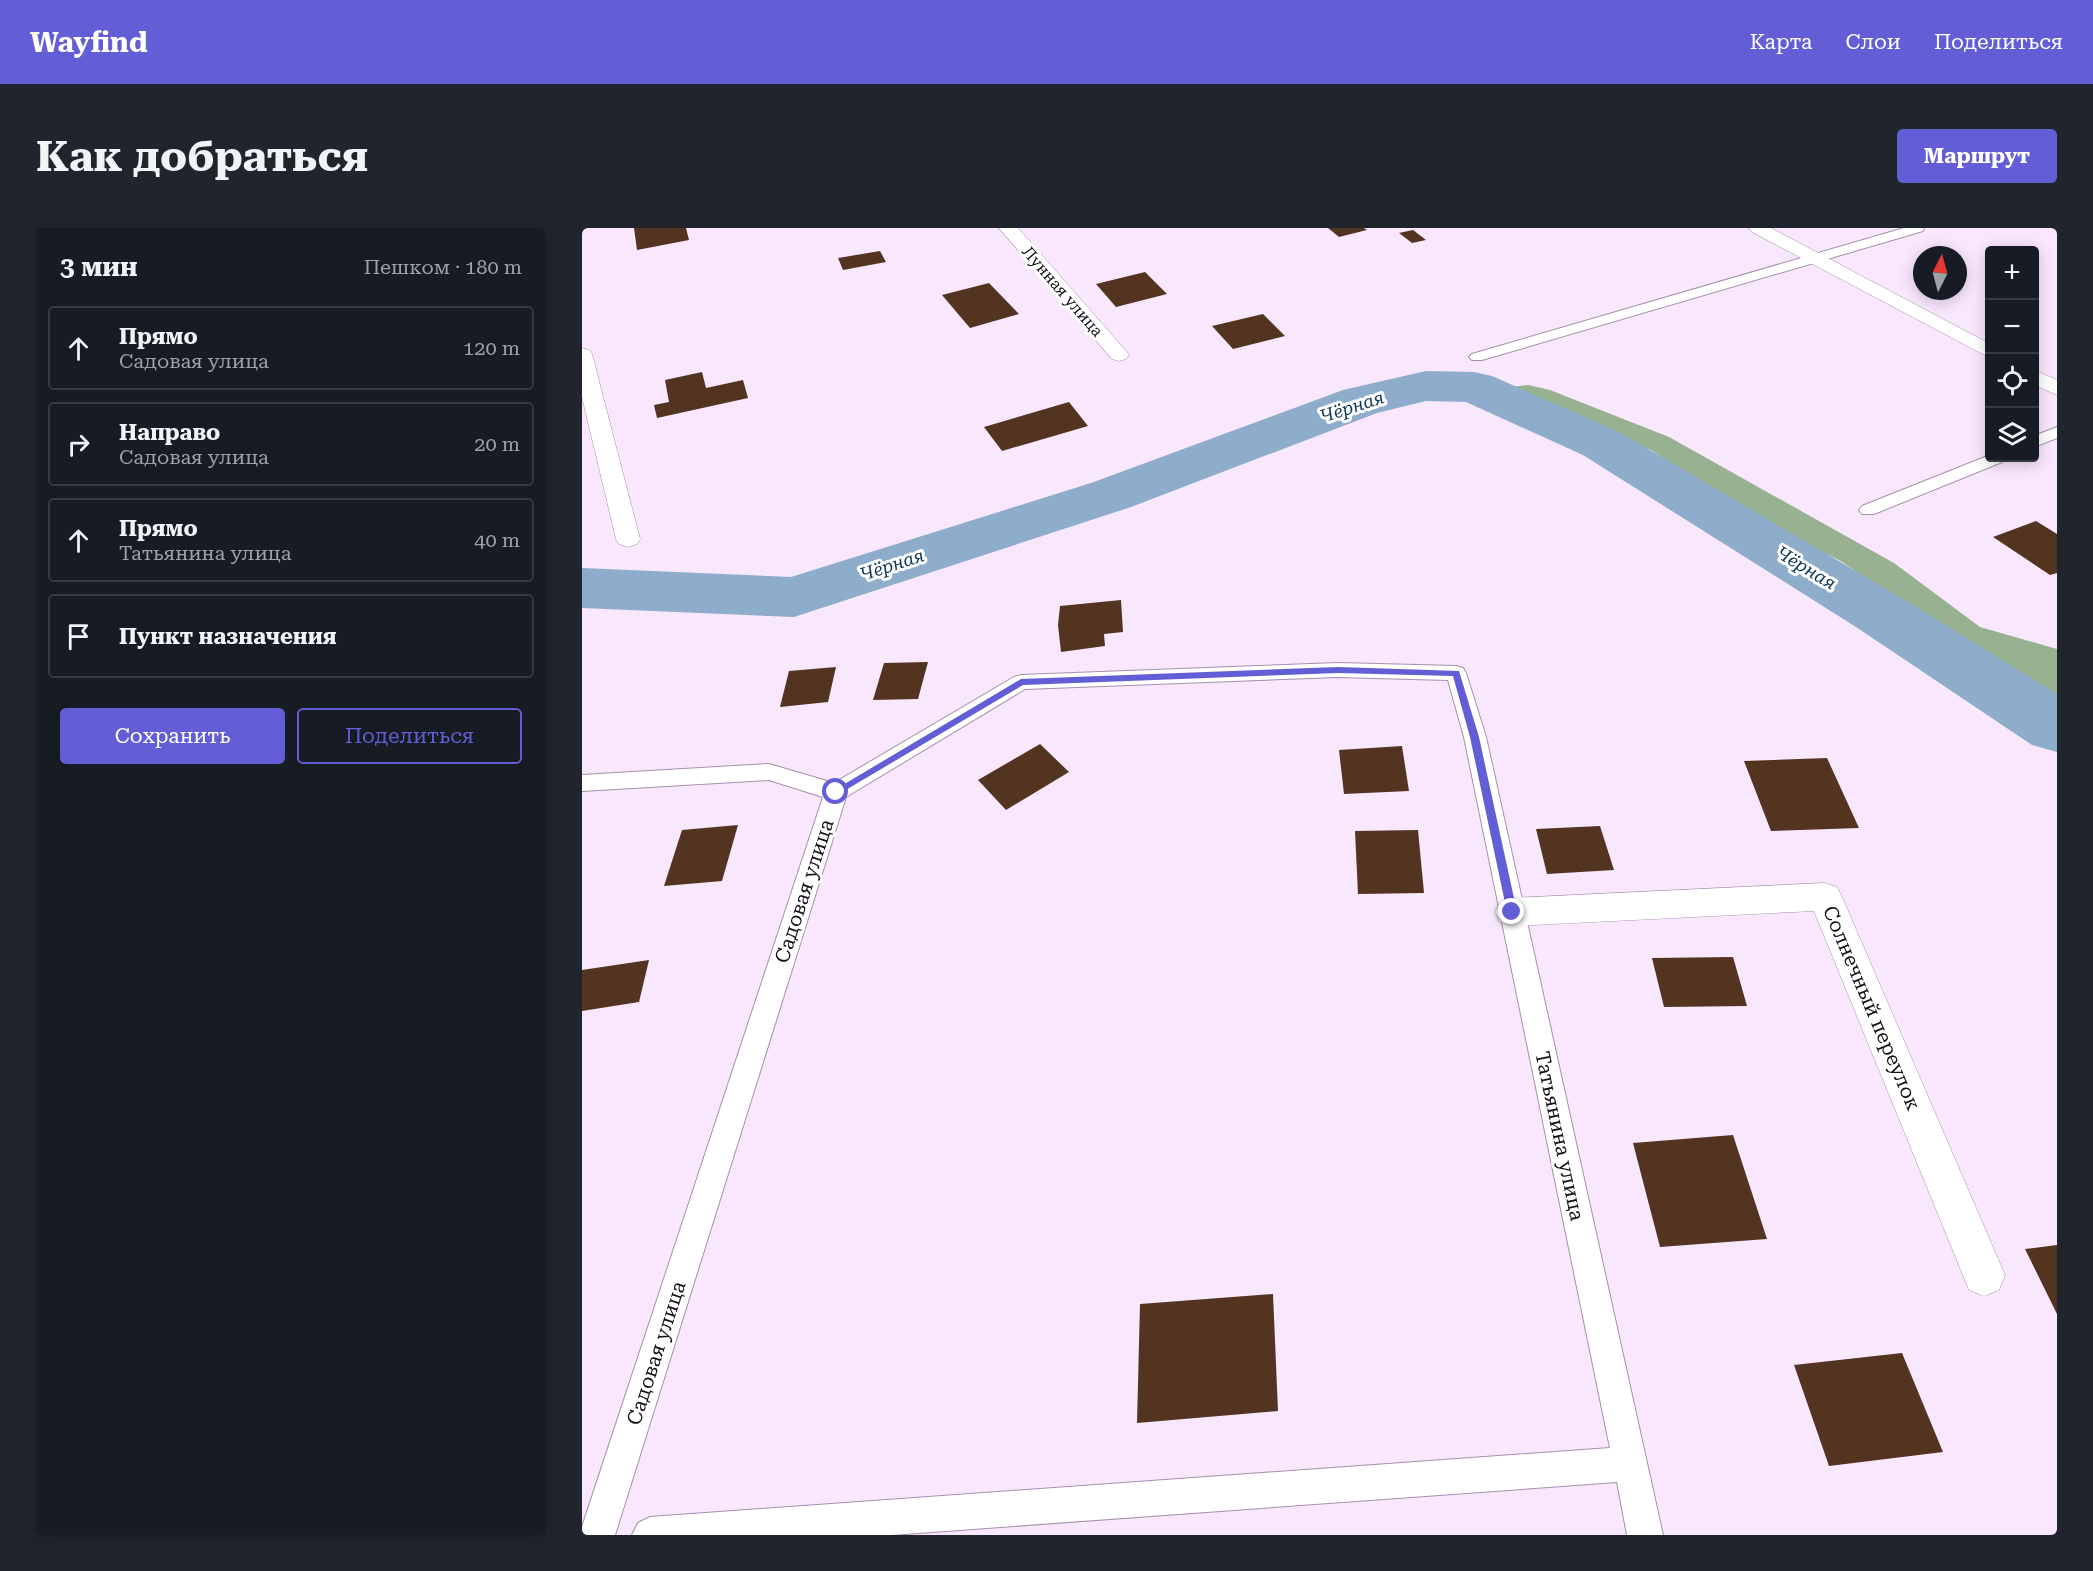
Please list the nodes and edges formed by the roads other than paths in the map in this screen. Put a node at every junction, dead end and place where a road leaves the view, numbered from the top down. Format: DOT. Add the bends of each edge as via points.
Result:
graph roads {
  1 [pos="1008,228"];
  2 [pos="1758,228"];
  3 [pos="1918,228"];
  4 [pos="1814,258"];
  5 [pos="1985,350"];
  6 [pos="582,354"];
  7 [pos="1119,355"];
  8 [pos="1477,357"];
  9 [pos="2039,379"];
  10 [pos="2057,388"];
  11 [pos="2057,432"];
  12 [pos="2039,440"];
  13 [pos="1986,462"];
  14 [pos="1868,510"];
  15 [pos="628,539"];
  16 [pos="582,783"];
  17 [pos="836,792"];
  18 [pos="1512,912"];
  19 [pos="1984,1275"];
  20 [pos="1630,1464"];
  21 [pos="597,1535"];
  22 [pos="650,1535"];
  23 [pos="1645,1535"];
  1 -- 7 [label="street, Лунная улица"];
  2 -- 4 [label="street"];
  3 -- 4 [label="lane"];
  4 -- 5 [label="street"];
  4 -- 8 [label="lane"];
  6 -- 15 [label="street"];
  9 -- 10 [label="street"];
  11 -- 12 [label="lane"];
  13 -- 14 [label="lane"];
  16 -- 17 [label="lane" via="769,772"];
  17 -- 18 [label="lane, Татьянина улица" via="1021,682 1338,670 1456,673 1475,737"];
  17 -- 21 [label="lane, Садовая улица"];
  18 -- 19 [label="street, Солнечный переулок" via="1825,897"];
  18 -- 20 [label="lane, Татьянина улица"];
  20 -- 22 [label="lane"];
  20 -- 23 [label="lane, Татьянина улица"];
}
